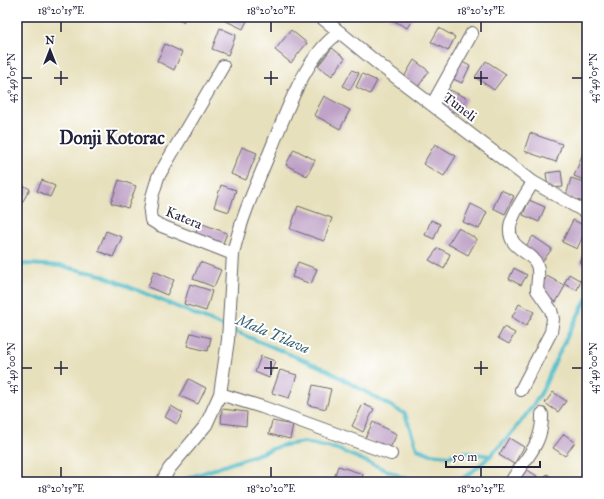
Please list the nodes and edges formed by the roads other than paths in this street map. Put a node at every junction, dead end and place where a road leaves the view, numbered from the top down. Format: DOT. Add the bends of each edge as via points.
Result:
graph roads {
  1 [pos="321,17"];
  2 [pos="340,32"];
  3 [pos="472,34"];
  4 [pos="223,66"];
  5 [pos="432,105"];
  6 [pos="533,182"];
  7 [pos="587,213"];
  8 [pos="232,254"];
  9 [pos="521,390"];
  10 [pos="220,394"];
  11 [pos="542,414"];
  12 [pos="390,454"];
  13 [pos="162,482"];
  14 [pos="510,482"];
  1 -- 2 [label="street, Tuneli"];
  2 -- 5 [label="street, Tuneli"];
  2 -- 8 [label="street" via="321,48 299,84 260,176"];
  3 -- 5 [label="street"];
  4 -- 8 [label="street, Katera" via="158,176 150,212 151,220 159,225"];
  5 -- 6 [label="street, Tuneli"];
  6 -- 7 [label="street, Tuneli"];
  6 -- 9 [label="street" via="512,219 510,235 515,245 537,264 537,290 554,319 551,332"];
  8 -- 10 [label="street" via="228,335"];
  10 -- 12 [label="street"];
  10 -- 13 [label="street" via="206,425 169,469"];
  11 -- 14 [label="street" via="540,438"];
}
